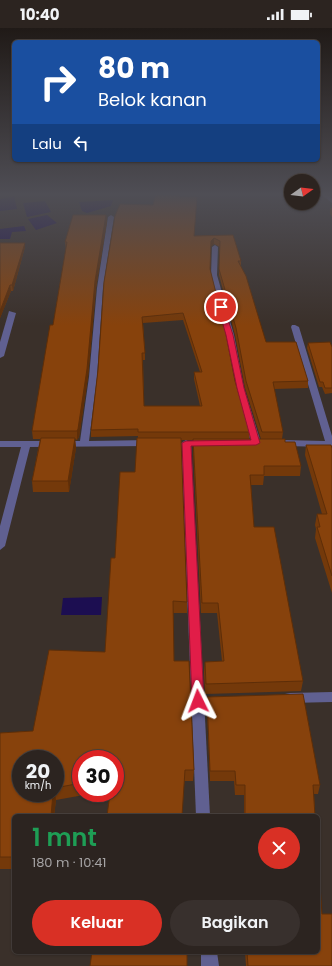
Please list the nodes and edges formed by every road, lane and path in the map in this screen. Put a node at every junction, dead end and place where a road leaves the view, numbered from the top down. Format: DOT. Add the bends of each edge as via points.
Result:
graph roads {
  1 [pos="107,238"];
  2 [pos="215,247"];
  3 [pos="12,313"];
  4 [pos="295,327"];
  5 [pos="0,356"];
  6 [pos="163,443"];
  7 [pos="186,443"];
  8 [pos="0,444"];
  9 [pos="26,444"];
  10 [pos="84,444"];
  11 [pos="331,444"];
  12 [pos="0,546"];
  13 [pos="332,697"];
  14 [pos="277,698"];
  15 [pos="214,700"];
  16 [pos="198,701"];
  17 [pos="203,814"];
  18 [pos="209,954"];
  19 [pos="210,966"];
  1 -- 10 [label="street"];
  2 -- 11 [label="street" via="214,275 230,335 240,388 260,443"];
  3 -- 5 [label="street"];
  4 -- 11 [label="street"];
  6 -- 10 [label="street"];
  7 -- 16 [label="street"];
  8 -- 9 [label="street"];
  9 -- 10 [label="street"];
  9 -- 12 [label="street"];
  13 -- 14 [label="street"];
  15 -- 16 [label="street"];
  16 -- 17 [label="street"];
  18 -- 19 [label="street"];
}
